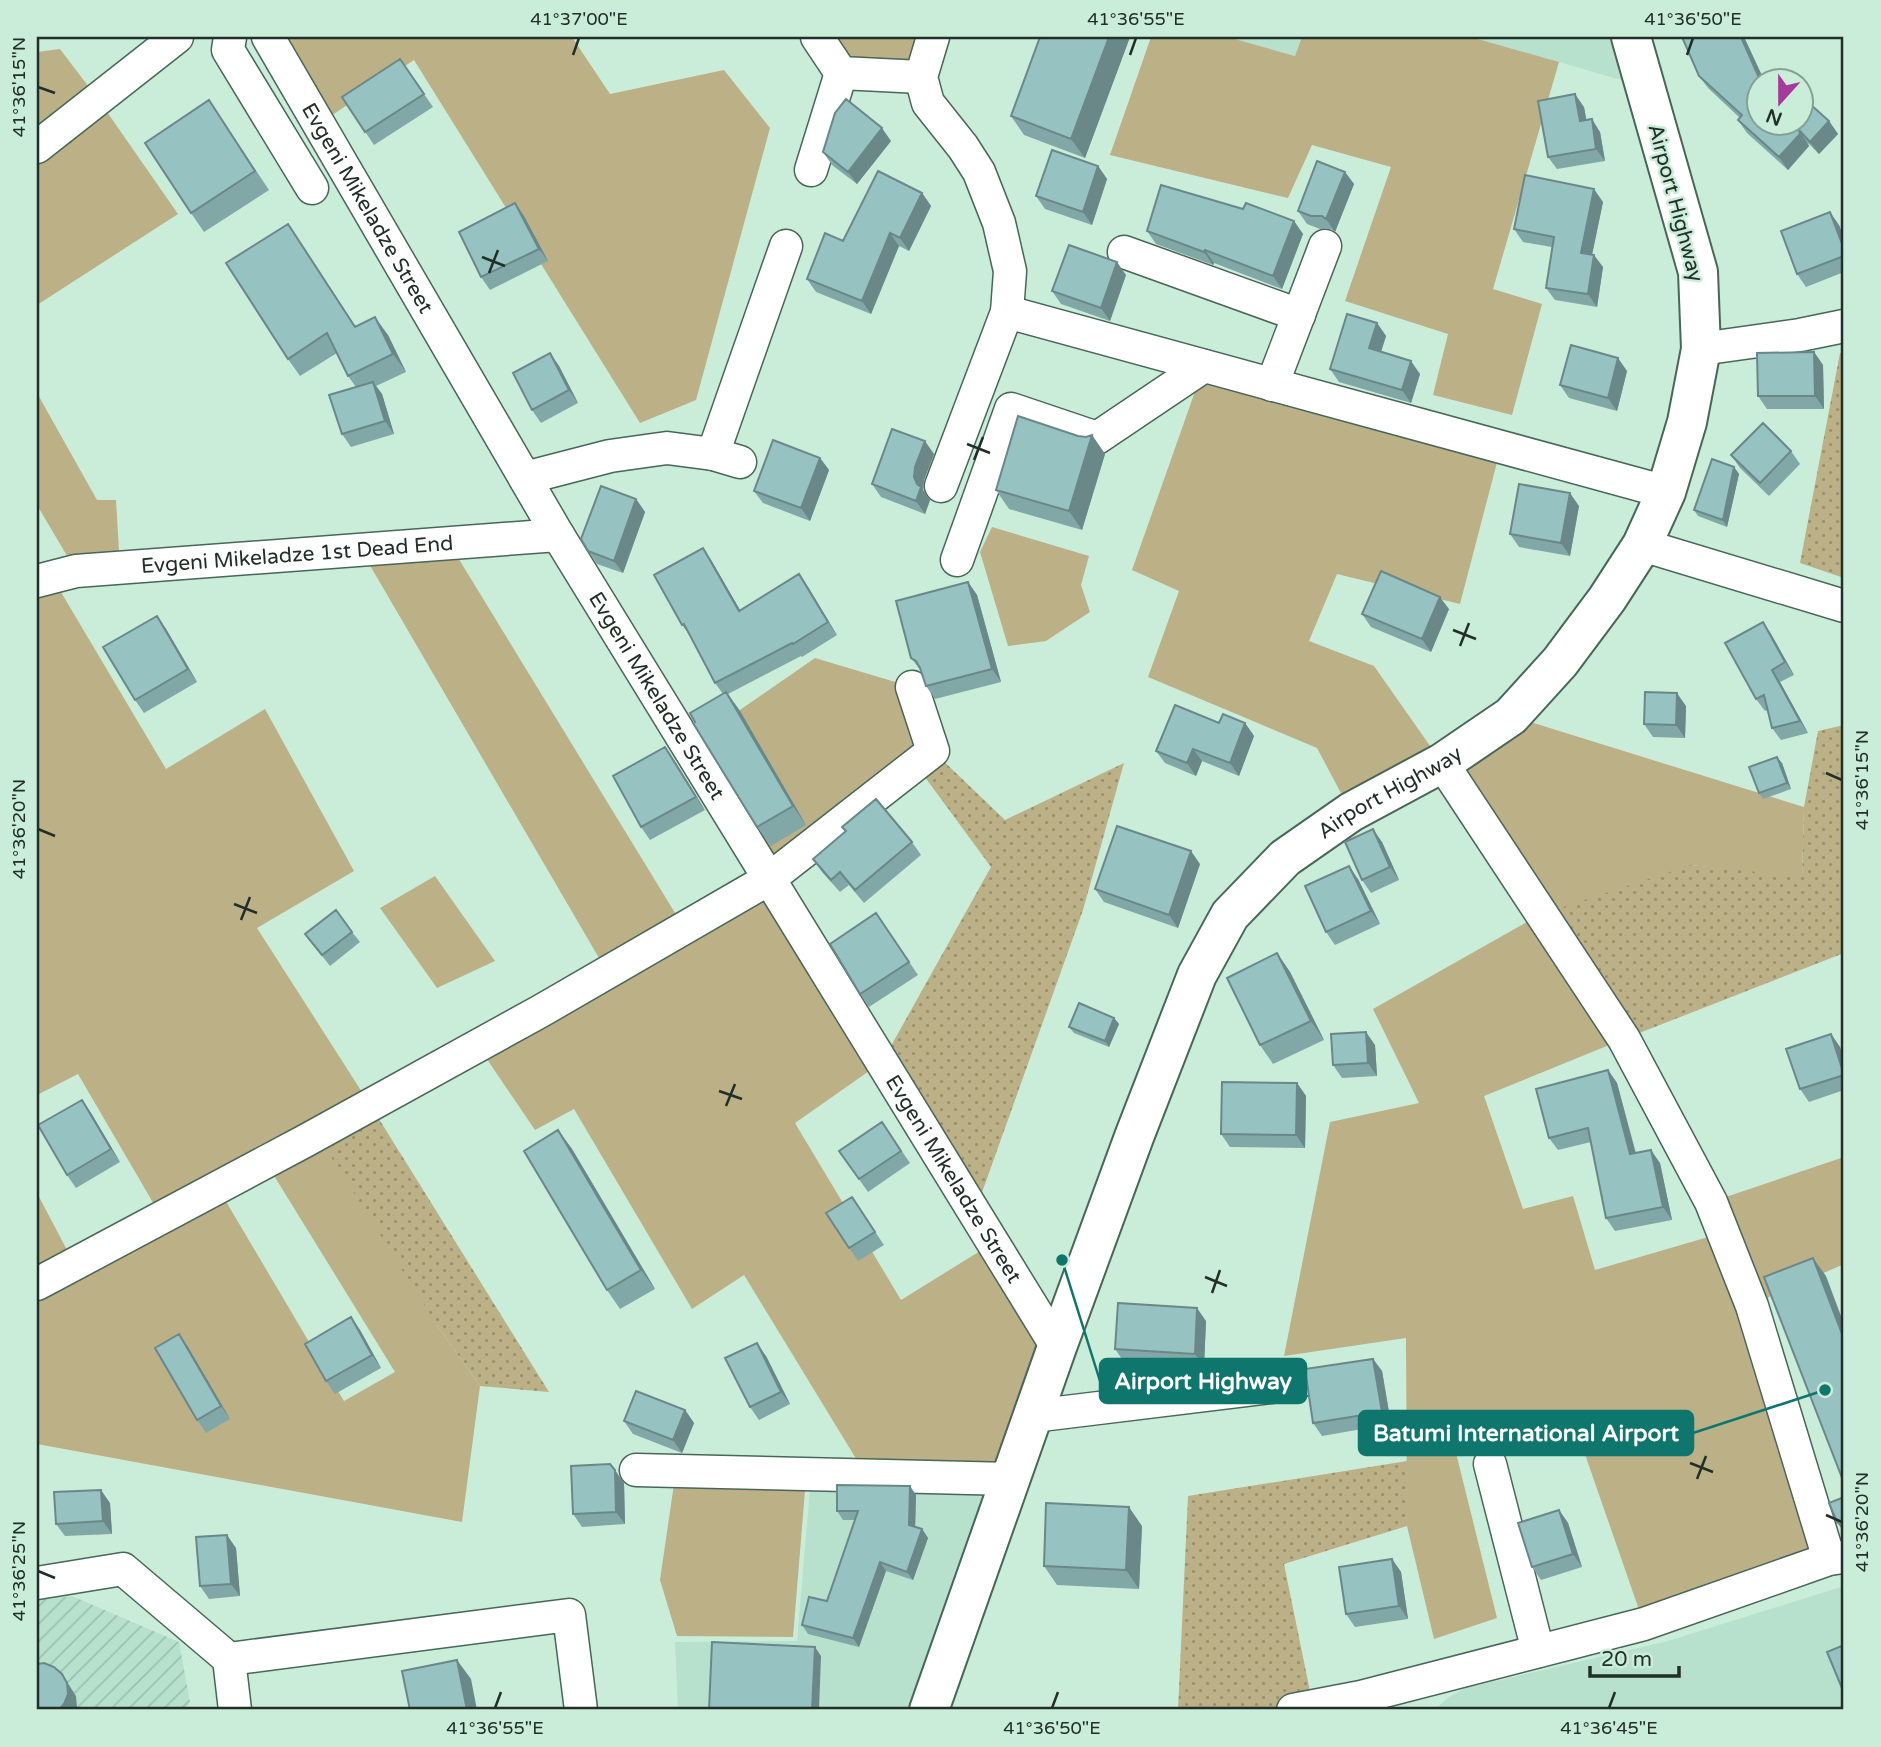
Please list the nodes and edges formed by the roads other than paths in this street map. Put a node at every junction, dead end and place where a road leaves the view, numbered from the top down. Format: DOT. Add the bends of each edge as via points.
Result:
graph roads {
  1 [pos="177,37"];
  2 [pos="230,37"];
  3 [pos="268,37"];
  4 [pos="817,37"];
  5 [pos="933,37"];
  6 [pos="1631,37"];
  7 [pos="841,73"];
  8 [pos="921,77"];
  9 [pos="37,147"];
  10 [pos="811,170"];
  11 [pos="312,188"];
  12 [pos="786,246"];
  13 [pos="1325,246"];
  14 [pos="1124,252"];
  15 [pos="1007,312"];
  16 [pos="1299,315"];
  17 [pos="1844,326"];
  18 [pos="1701,349"];
  19 [pos="1204,366"];
  20 [pos="1272,385"];
  21 [pos="525,478"];
  22 [pos="941,486"];
  23 [pos="1666,492"];
  24 [pos="558,535"];
  25 [pos="1642,545"];
  26 [pos="957,560"];
  27 [pos="37,581"];
  28 [pos="1844,606"];
  29 [pos="912,687"];
  30 [pos="1442,763"];
  31 [pos="769,879"];
  32 [pos="37,1284"];
  33 [pos="1057,1347"];
  34 [pos="1296,1384"];
  35 [pos="1033,1416"];
  36 [pos="1490,1464"];
  37 [pos="636,1470"];
  38 [pos="1011,1479"];
  39 [pos="1837,1558"];
  40 [pos="37,1583"];
  41 [pos="1538,1651"];
  42 [pos="229,1659"];
  43 [pos="1365,1704"];
  44 [pos="235,1710"];
  45 [pos="581,1710"];
  46 [pos="929,1710"];
  47 [pos="1293,1710"];
  48 [pos="1399,1710"];
  1 -- 9 [label="street"];
  2 -- 11 [label="street" via="228,50"];
  3 -- 21 [label="street, Evgeni Mikeladze Street"];
  4 -- 7 [label="street"];
  5 -- 8 [label="street"];
  6 -- 18 [label="highway, Airport Highway" via="1698,272"];
  7 -- 8 [label="street"];
  7 -- 10 [label="street"];
  8 -- 15 [label="street" via="928,103 979,172 999,223 1010,271"];
  12 -- 21 [label="street" via="727,458 656,450 610,456"];
  13 -- 16 [label="street"];
  14 -- 16 [label="street"];
  15 -- 19 [label="street"];
  15 -- 22 [label="street"];
  16 -- 20 [label="street"];
  17 -- 18 [label="street"];
  18 -- 23 [label="highway, Airport Highway" via="1687,422"];
  19 -- 20 [label="street"];
  19 -- 26 [label="street" via="1097,438 1011,409"];
  20 -- 23 [label="street"];
  21 -- 24 [label="street, Evgeni Mikeladze Street"];
  23 -- 25 [label="highway, Airport Highway"];
  24 -- 27 [label="street, Evgeni Mikeladze 1st Dead End" via="76,571"];
  24 -- 31 [label="street, Evgeni Mikeladze Street"];
  25 -- 28 [label="street"];
  25 -- 30 [label="highway, Airport Highway" via="1560,662 1511,716"];
  29 -- 31 [label="street" via="933,751"];
  30 -- 33 [label="highway, Airport Highway" via="1351,812 1285,858 1230,915 1197,975"];
  30 -- 39 [label="street" via="1624,1039 1711,1202 1752,1306"];
  31 -- 32 [label="street" via="539,1012"];
  31 -- 33 [label="street, Evgeni Mikeladze Street"];
  33 -- 35 [label="highway, Airport Highway"];
  34 -- 35 [label="street"];
  35 -- 38 [label="highway, Airport Highway"];
  36 -- 41 [label="street"];
  37 -- 38 [label="street"];
  38 -- 46 [label="highway, Airport Highway"];
  39 -- 41 [label="street" via="1644,1624"];
  40 -- 42 [label="street" via="122,1569"];
  41 -- 43 [label="street"];
  42 -- 44 [label="street"];
  42 -- 45 [label="street" via="569,1615"];
  43 -- 47 [label="street"];
  43 -- 48 [label="street"];
}
